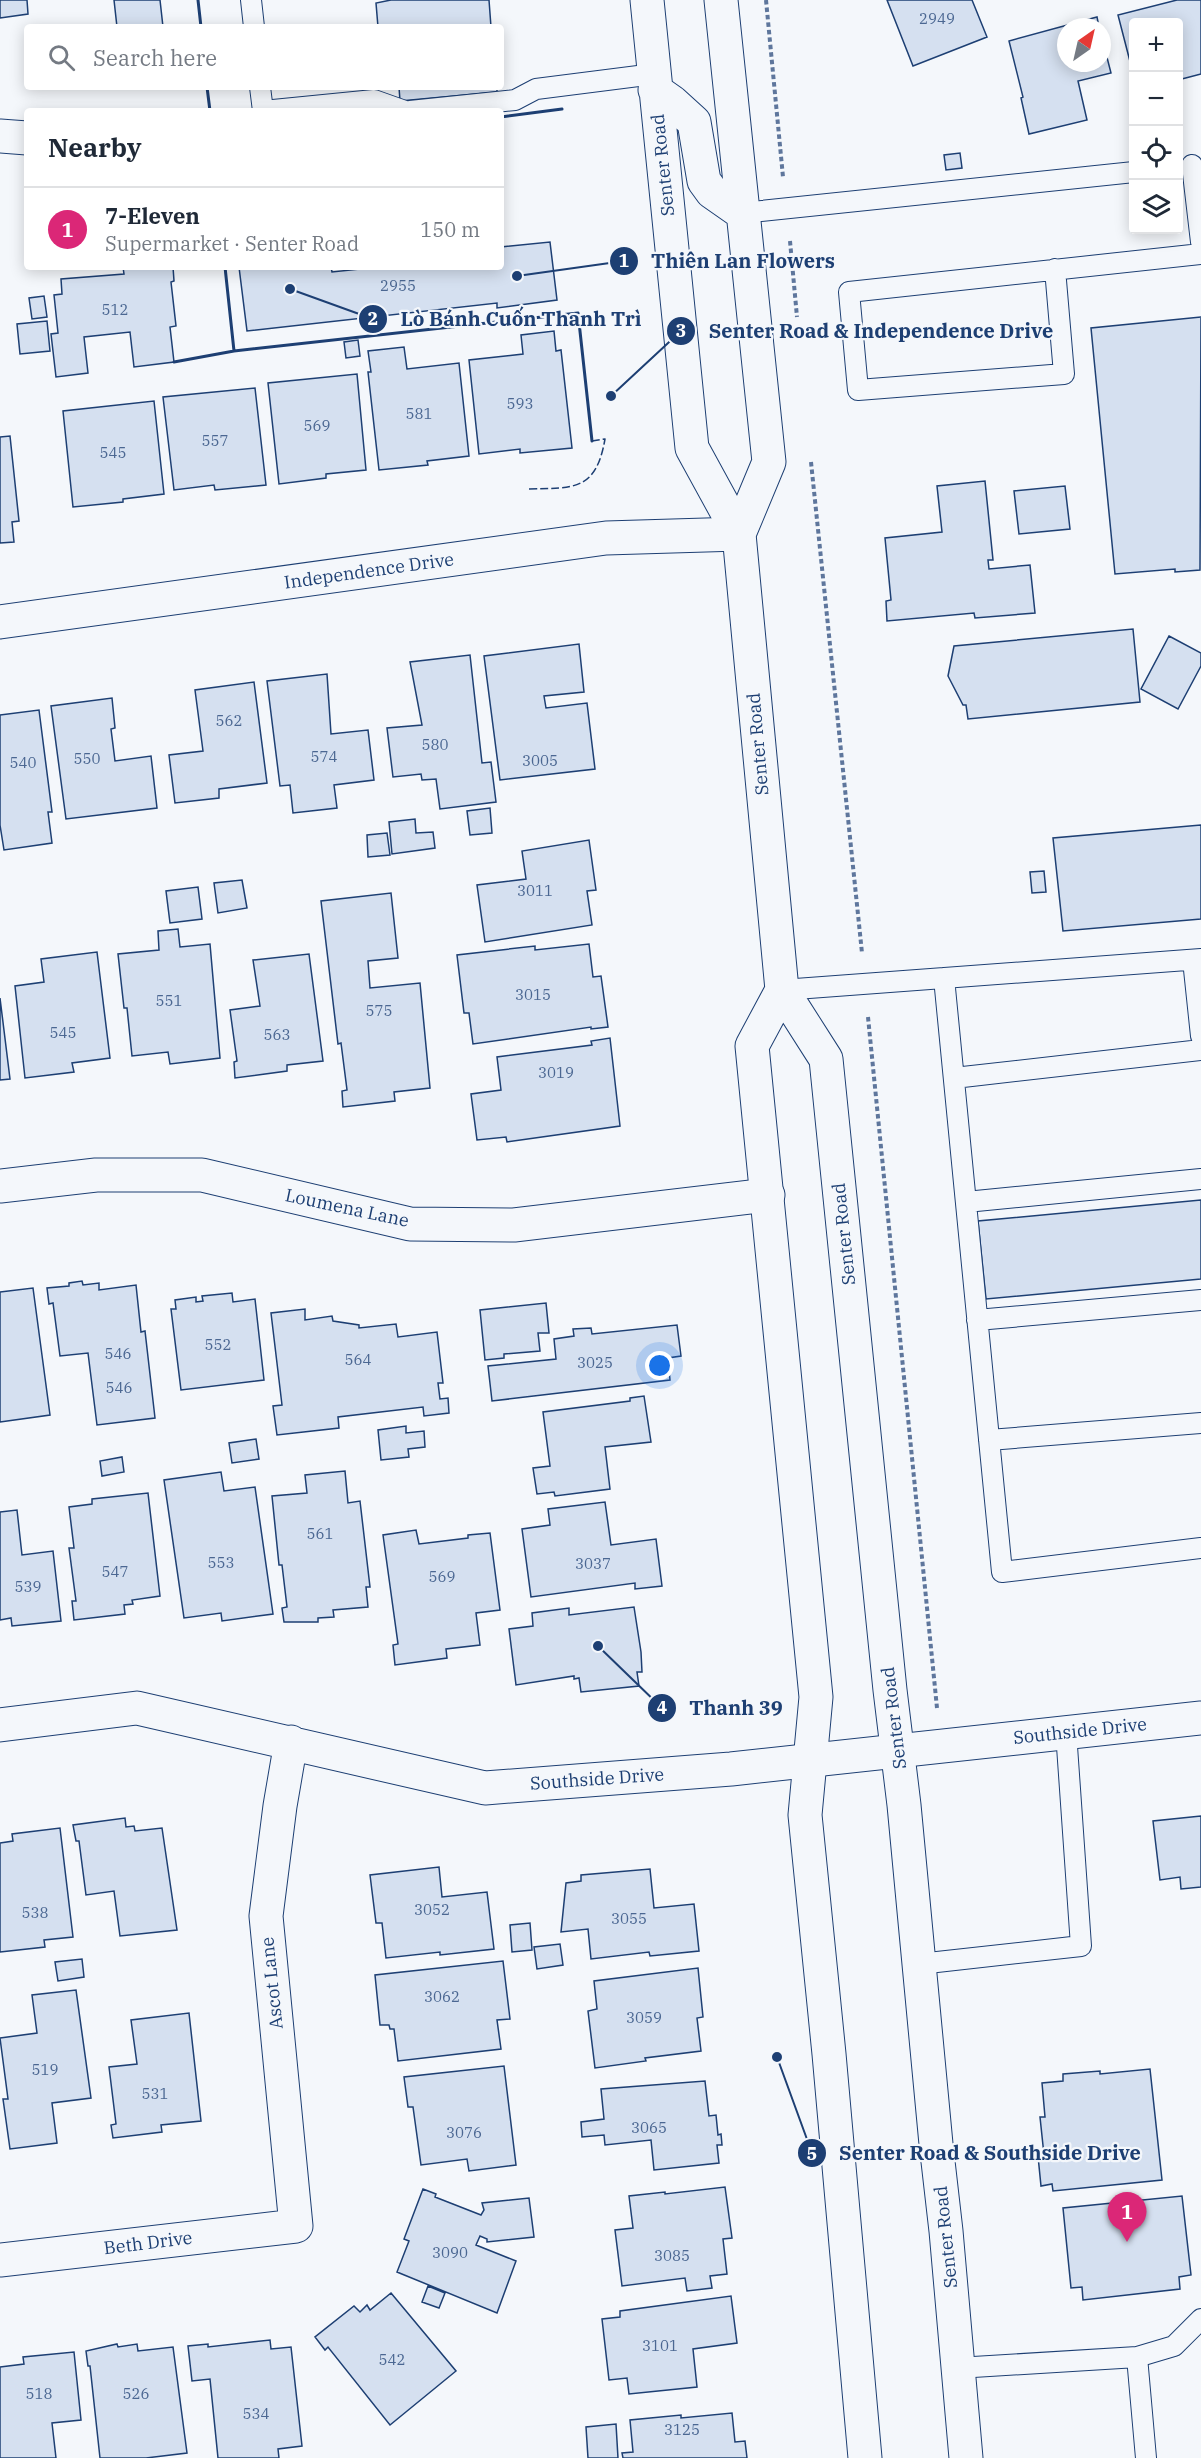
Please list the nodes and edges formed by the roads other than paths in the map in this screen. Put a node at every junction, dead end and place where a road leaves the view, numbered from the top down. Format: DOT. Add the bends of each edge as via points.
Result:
graph roads {
  1 [pos="251,0"];
  2 [pos="646,0"];
  3 [pos="721,0"];
  4 [pos="254,24"];
  5 [pos="654,82"];
  6 [pos="260,90"];
  7 [pos="263,108"];
  8 [pos="293,108"];
  9 [pos="397,108"];
  10 [pos="439,108"];
  11 [pos="0,136"];
  12 [pos="24,138"];
  13 [pos="1190,166"];
  14 [pos="1129,173"];
  15 [pos="742,213"];
  16 [pos="1201,242"];
  17 [pos="1201,254"];
  18 [pos="1055,269"];
  19 [pos="739,534"];
  20 [pos="0,622"];
  21 [pos="1197,960"];
  22 [pos="944,978"];
  23 [pos="782,990"];
  24 [pos="1201,1036"];
  25 [pos="1201,1050"];
  26 [pos="954,1078"];
  27 [pos="1201,1179"];
  28 [pos="0,1186"];
  29 [pos="768,1195"];
  30 [pos="966,1202"];
  31 [pos="1201,1300"];
  32 [pos="977,1320"];
  33 [pos="1201,1423"];
  34 [pos="989,1440"];
  35 [pos="1201,1548"];
  36 [pos="1201,1718"];
  37 [pos="0,1725"];
  38 [pos="1066,1732"];
  39 [pos="291,1742"];
  40 [pos="898,1749"];
  41 [pos="812,1760"];
  42 [pos="919,1964"];
  43 [pos="296,2226"];
  44 [pos="0,2260"];
  45 [pos="1201,2319"];
  46 [pos="1137,2358"];
  47 [pos="957,2368"];
  48 [pos="865,2458"];
  49 [pos="966,2458"];
  50 [pos="1146,2458"];
  1 -- 4 [label="lane"];
  2 -- 5 [label="main road, Senter Road"];
  3 -- 15 [label="main road, Senter Road"];
  5 -- 10 [label="lane" via="536,89 515,100"];
  5 -- 15 [label="main road" via="694,122 704,181 712,192"];
  5 -- 19 [label="main road, Senter Road" via="692,448"];
  6 -- 7 [label="lane"];
  8 -- 9 [label="lane" via="374,100"];
  11 -- 12 [label="main road"];
  13 -- 16 [label="lane"];
  14 -- 15 [label="lane"];
  15 -- 19 [label="main road, Senter Road" via="769,462"];
  17 -- 18 [label="lane"];
  18 -- 18 [label="lane" via="849,292 858,390 1064,374"];
  19 -- 20 [label="main road, Independence Drive" via="606,538"];
  19 -- 23 [label="main road, Senter Road"];
  21 -- 22 [label="lane"];
  21 -- 24 [label="lane"];
  22 -- 23 [label="lane"];
  22 -- 26 [label="lane"];
  23 -- 29 [label="main road" via="752,1046"];
  23 -- 40 [label="main road, Senter Road" via="826,1059"];
  25 -- 26 [label="lane"];
  26 -- 30 [label="lane"];
  27 -- 30 [label="lane"];
  28 -- 29 [label="main road, Loumena Lane" via="96,1174 202,1175 410,1224 514,1226"];
  29 -- 41 [label="main road" via="816,1697"];
  30 -- 32 [label="lane"];
  31 -- 32 [label="lane"];
  32 -- 34 [label="lane"];
  33 -- 34 [label="lane"];
  34 -- 35 [label="lane" via="1002,1572"];
  36 -- 38 [label="main road, Southside Drive"];
  37 -- 39 [label="main road, Southside Drive" via="137,1707"];
  38 -- 40 [label="main road, Southside Drive"];
  38 -- 42 [label="lane" via="1082,1946"];
  39 -- 41 [label="main road, Southside Drive" via="485,1788"];
  39 -- 43 [label="main road, Ascot Lane" via="266,1916"];
  40 -- 41 [label="main road, Southside Drive"];
  40 -- 42 [label="main road, Senter Road"];
  41 -- 48 [label="main road" via="805,1815"];
  42 -- 47 [label="main road, Senter Road"];
  43 -- 44 [label="main road, Beth Drive"];
  45 -- 46 [label="lane" via="1174,2346"];
  46 -- 47 [label="lane"];
  46 -- 50 [label="lane"];
  47 -- 49 [label="main road, Senter Road"];
}
